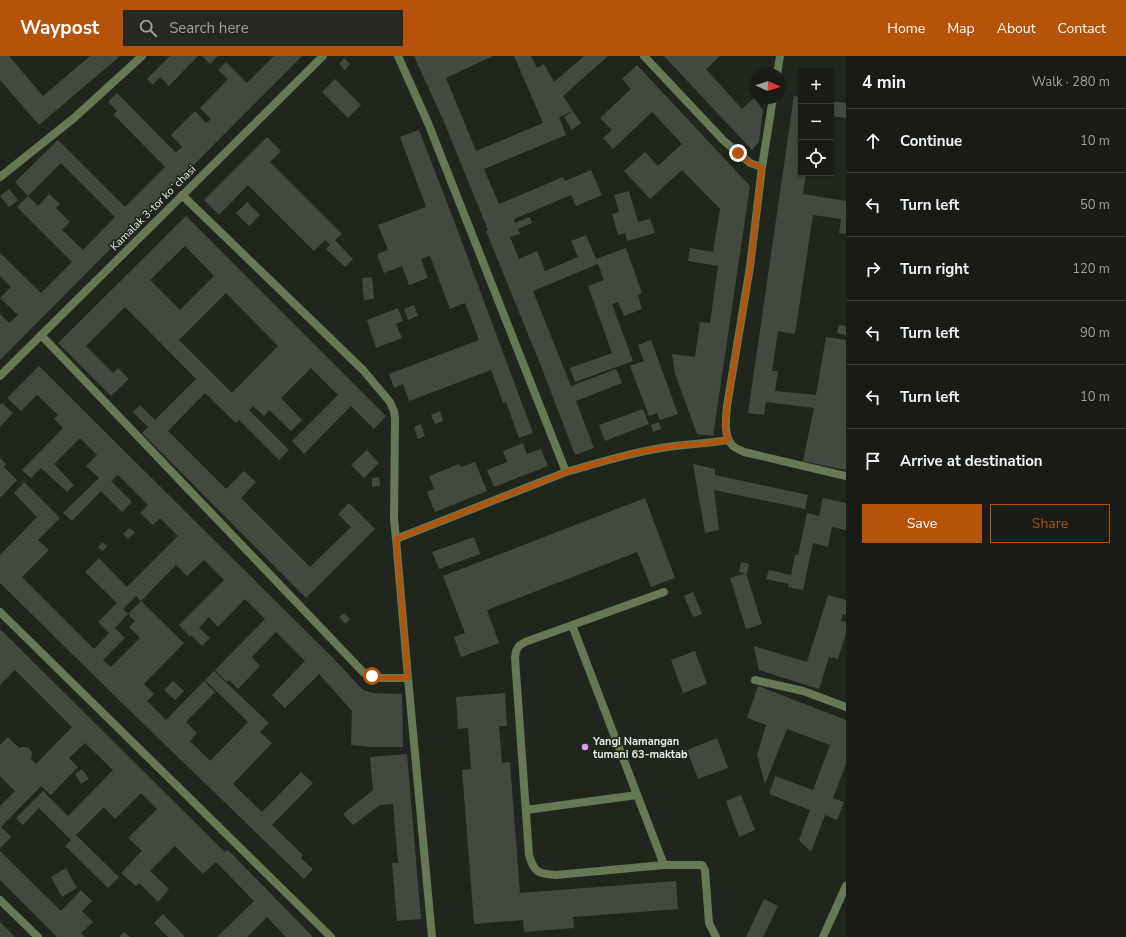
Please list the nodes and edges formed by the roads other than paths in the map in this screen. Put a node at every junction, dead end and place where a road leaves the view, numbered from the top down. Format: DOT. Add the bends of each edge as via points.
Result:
graph roads {
  1 [pos="142,56"];
  2 [pos="323,56"];
  3 [pos="398,56"];
  4 [pos="644,56"];
  5 [pos="780,56"];
  6 [pos="778,68"];
  7 [pos="772,104"];
  8 [pos="762,167"];
  9 [pos="0,177"];
  10 [pos="182,195"];
  11 [pos="41,335"];
  12 [pos="0,376"];
  13 [pos="728,440"];
  14 [pos="566,472"];
  15 [pos="846,476"];
  16 [pos="396,539"];
  17 [pos="664,592"];
  18 [pos="0,612"];
  19 [pos="572,625"];
  20 [pos="408,678"];
  21 [pos="755,680"];
  22 [pos="846,707"];
  23 [pos="637,795"];
  24 [pos="526,810"];
  25 [pos="664,865"];
  26 [pos="846,886"];
  27 [pos="0,900"];
  28 [pos="38,937"];
  29 [pos="331,937"];
  30 [pos="432,937"];
  31 [pos="716,937"];
  32 [pos="823,937"];
  1 -- 9 [label="street" via="74,118"];
  2 -- 10 [label="street, Kamalak 3-tor koʻchasi"];
  3 -- 14 [label="street" via="428,123"];
  4 -- 8 [label="street" via="723,140 750,163"];
  5 -- 6 [label="street"];
  7 -- 8 [label="street"];
  8 -- 13 [label="street" via="750,268 727,406 725,426"];
  10 -- 11 [label="street, Kamalak 3-tor koʻchasi"];
  10 -- 16 [label="street" via="363,370 390,402 395,420"];
  11 -- 12 [label="street, Kamalak 3-tor koʻchasi"];
  11 -- 20 [label="street" via="364,673 380,678"];
  13 -- 14 [label="street" via="634,453"];
  13 -- 15 [label="street" via="733,447 744,452"];
  14 -- 16 [label="street"];
  16 -- 20 [label="street"];
  17 -- 19 [label="street"];
  18 -- 29 [label="street"];
  19 -- 23 [label="street"];
  19 -- 24 [label="street" via="525,642 516,651"];
  20 -- 30 [label="street"];
  21 -- 22 [label="street" via="804,691"];
  23 -- 24 [label="street"];
  23 -- 25 [label="street"];
  24 -- 25 [label="street" via="532,866 545,875"];
  25 -- 31 [label="street" via="702,865 705,870 709,923"];
  26 -- 32 [label="street"];
  27 -- 28 [label="street"];
}
